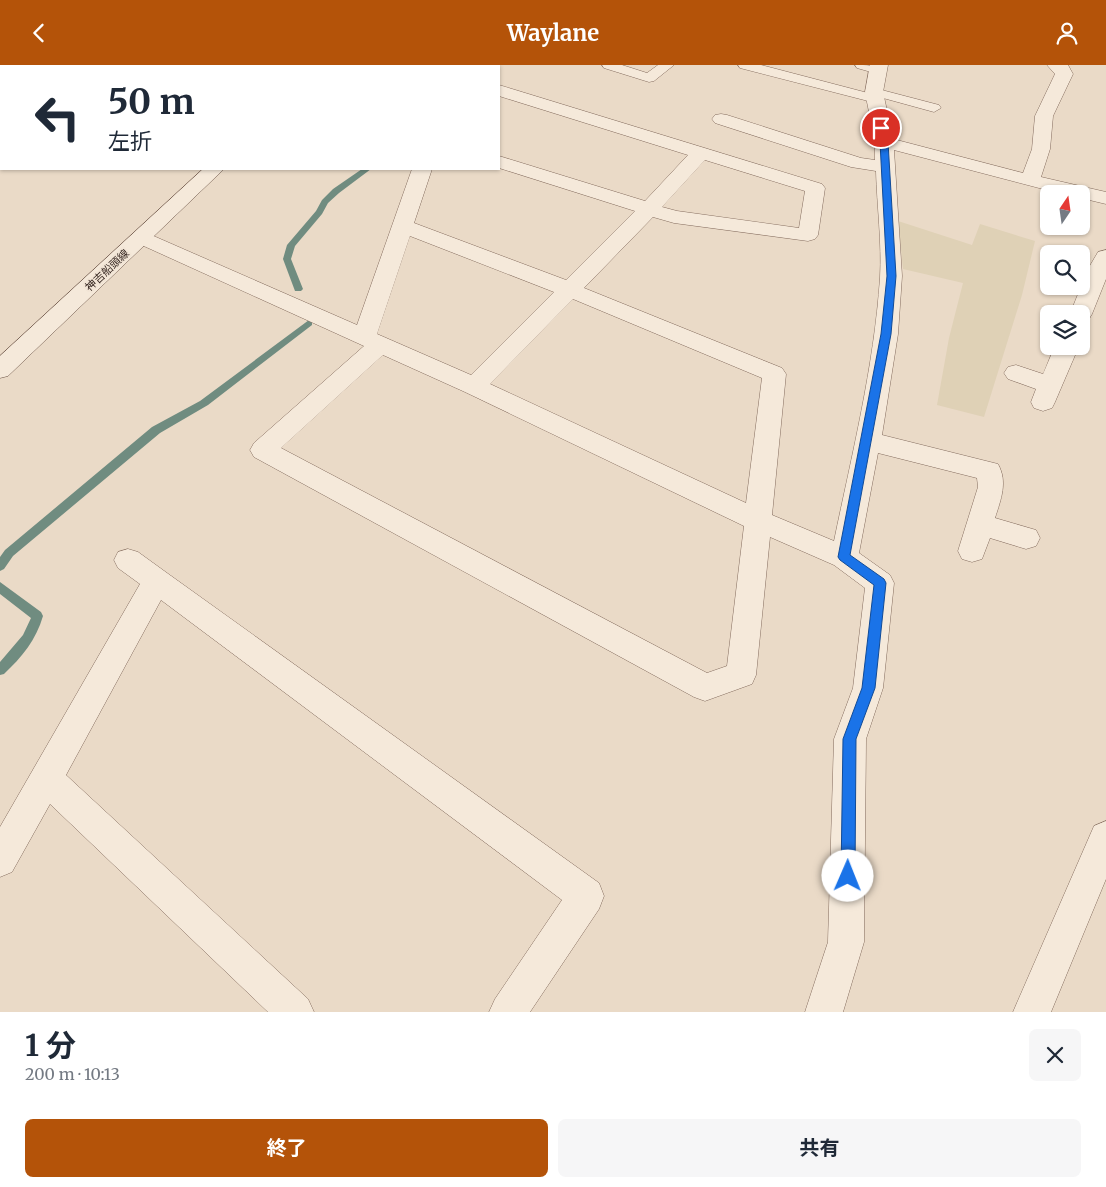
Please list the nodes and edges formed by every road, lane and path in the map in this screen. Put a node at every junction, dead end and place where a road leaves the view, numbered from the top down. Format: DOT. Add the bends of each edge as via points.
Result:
graph roads {
  1 [pos="609,65"];
  2 [pos="667,65"];
  3 [pos="745,65"];
  4 [pos="1056,65"];
  5 [pos="873,67"];
  6 [pos="500,90"];
  7 [pos="875,95"];
  8 [pos="934,108"];
  9 [pos="721,119"];
  10 [pos="884,142"];
  11 [pos="701,153"];
  12 [pos="500,162"];
  13 [pos="885,167"];
  14 [pos="213,170"];
  15 [pos="422,170"];
  16 [pos="1030,180"];
  17 [pos="1106,198"];
  18 [pos="648,210"];
  19 [pos="403,226"];
  20 [pos="142,238"];
  21 [pos="1106,257"];
  22 [pos="570,290"];
  23 [pos="1099,293"];
  24 [pos="1089,305"];
  25 [pos="372,340"];
  26 [pos="1063,355"];
  27 [pos="0,370"];
  28 [pos="1016,373"];
  29 [pos="474,386"];
  30 [pos="868,441"];
  31 [pos="757,520"];
  32 [pos="980,524"];
  33 [pos="1026,538"];
  34 [pos="972,551"];
  35 [pos="844,557"];
  36 [pos="128,560"];
  37 [pos="157,581"];
  38 [pos="46,778"];
  39 [pos="1106,838"];
  40 [pos="0,860"];
  41 [pos="295,1012"];
  42 [pos="508,1012"];
  43 [pos="824,1012"];
  44 [pos="1032,1012"];
  1 -- 2 [label="lane" via="649,78"];
  3 -- 7 [label="lane"];
  4 -- 16 [label="street" via="1064,74 1044,116 1041,149"];
  5 -- 7 [label="street"];
  6 -- 11 [label="street"];
  7 -- 8 [label="lane"];
  7 -- 10 [label="street"];
  9 -- 13 [label="street" via="858,163"];
  10 -- 13 [label="street"];
  10 -- 16 [label="street"];
  11 -- 18 [label="street"];
  11 -- 18 [label="street" via="816,188 808,235 674,217"];
  12 -- 18 [label="street"];
  13 -- 30 [label="street" via="891,276 886,334"];
  14 -- 20 [label="street, 神吉船頭線"];
  15 -- 19 [label="street"];
  16 -- 17 [label="street"];
  18 -- 22 [label="street"];
  19 -- 22 [label="street"];
  19 -- 25 [label="street"];
  20 -- 25 [label="street"];
  20 -- 27 [label="street, 神吉船頭線"];
  21 -- 23 [label="street" via="1099,269"];
  22 -- 29 [label="street"];
  22 -- 31 [label="street" via="774,375"];
  23 -- 24 [label="street"];
  25 -- 29 [label="street"];
  25 -- 31 [label="street" via="263,450 705,687 741,675"];
  26 -- 28 [label="street" via="1046,394"];
  29 -- 31 [label="street"];
  30 -- 32 [label="street" via="989,471 991,487"];
  30 -- 35 [label="street"];
  31 -- 35 [label="street"];
  32 -- 33 [label="street"];
  32 -- 34 [label="street"];
  35 -- 43 [label="street" via="880,583 868,688 850,739 846,942"];
  36 -- 37 [label="street"];
  37 -- 38 [label="street"];
  37 -- 42 [label="street" via="586,896"];
  38 -- 40 [label="street"];
  38 -- 41 [label="street"];
  39 -- 44 [label="street"];
}
